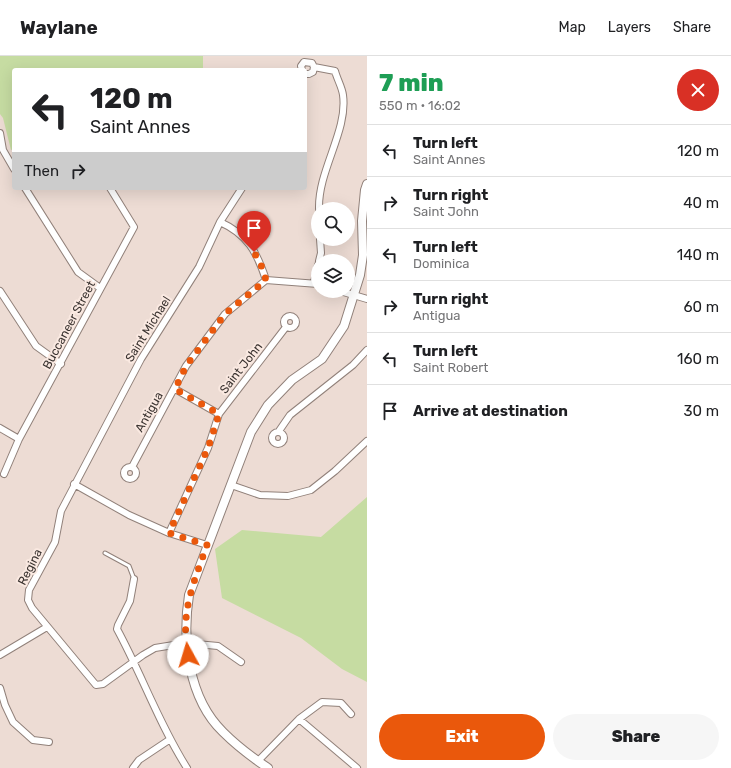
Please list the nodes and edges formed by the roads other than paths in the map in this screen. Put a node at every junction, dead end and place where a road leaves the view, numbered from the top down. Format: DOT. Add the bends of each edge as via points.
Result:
graph roads {
  1 [pos="314,67"];
  2 [pos="302,68"];
  3 [pos="307,74"];
  4 [pos="0,133"];
  5 [pos="2,151"];
  6 [pos="12,166"];
  7 [pos="367,184"];
  8 [pos="26,190"];
  9 [pos="111,190"];
  10 [pos="241,190"];
  11 [pos="320,202"];
  12 [pos="220,222"];
  13 [pos="266,280"];
  14 [pos="311,283"];
  15 [pos="100,288"];
  16 [pos="0,291"];
  17 [pos="355,295"];
  18 [pos="354,298"];
  19 [pos="367,299"];
  20 [pos="286,327"];
  21 [pos="367,350"];
  22 [pos="61,364"];
  23 [pos="175,389"];
  24 [pos="219,414"];
  25 [pos="0,428"];
  26 [pos="279,431"];
  27 [pos="19,439"];
  28 [pos="367,440"];
  29 [pos="132,467"];
  30 [pos="4,474"];
  31 [pos="74,484"];
  32 [pos="231,485"];
  33 [pos="169,533"];
  34 [pos="207,545"];
  35 [pos="105,553"];
  36 [pos="134,580"];
  37 [pos="47,627"];
  38 [pos="186,643"];
  39 [pos="0,655"];
  40 [pos="135,662"];
  41 [pos="240,662"];
  42 [pos="0,688"];
  43 [pos="351,714"];
  44 [pos="299,719"];
  45 [pos="169,740"];
  46 [pos="49,742"];
  47 [pos="258,761"];
  48 [pos="133,768"];
  49 [pos="187,768"];
  50 [pos="268,768"];
  51 [pos="357,768"];
  1 -- 2 [label="street" via="312,63 307,62 302,64"];
  1 -- 3 [label="street" via="311,73"];
  1 -- 11 [label="street" via="335,71 343,95 341,123 322,180"];
  4 -- 5 [label="street"];
  5 -- 6 [label="street"];
  7 -- 17 [label="street" via="362,221 363,256"];
  8 -- 15 [label="street" via="78,272"];
  9 -- 15 [label="street, Buccaneer Street" via="134,227"];
  10 -- 12 [label="street, Saint Michael"];
  12 -- 13 [label="street" via="234,228 247,240"];
  12 -- 31 [label="street, Saint Michael" via="199,267 141,359"];
  13 -- 14 [label="street"];
  13 -- 23 [label="street, Antigua" via="225,314 186,366"];
  15 -- 22 [label="street, Buccaneer Street"];
  16 -- 22 [label="street" via="36,346"];
  17 -- 19 [label="street"];
  18 -- 32 [label="street" via="344,326 322,359 292,380 268,405 251,432"];
  20 -- 24 [label="street, Saint John"];
  21 -- 26 [label="street" via="353,365 290,415"];
  22 -- 27 [label="street, Buccaneer Street"];
  23 -- 24 [label="street"];
  23 -- 29 [label="street, Antigua"];
  24 -- 33 [label="street, Saint John" via="208,448"];
  25 -- 27 [label="street"];
  27 -- 30 [label="street, Buccaneer Street"];
  28 -- 32 [label="street" via="311,490 288,496 260,495"];
  31 -- 33 [label="street" via="129,515"];
  31 -- 37 [label="street, Regina" via="61,511 51,552 29,590 28,600"];
  32 -- 34 [label="street"];
  33 -- 34 [label="street"];
  34 -- 38 [label="street" via="189,595"];
  35 -- 36 [label="lane" via="129,566"];
  36 -- 40 [label="street" via="130,601 117,629"];
  37 -- 39 [label="street"];
  37 -- 40 [label="street, Regina" via="96,685 99,686"];
  38 -- 40 [label="street" via="155,648"];
  38 -- 41 [label="street" via="218,646"];
  38 -- 47 [label="street" via="192,679 206,710 222,731"];
  40 -- 45 [label="street"];
  42 -- 46 [label="street" via="13,722 33,740"];
  43 -- 44 [label="street" via="341,703 322,702"];
  44 -- 47 [label="street"];
  44 -- 51 [label="street"];
  45 -- 48 [label="street" via="138,760"];
  45 -- 49 [label="street"];
  47 -- 50 [label="street"];
}
